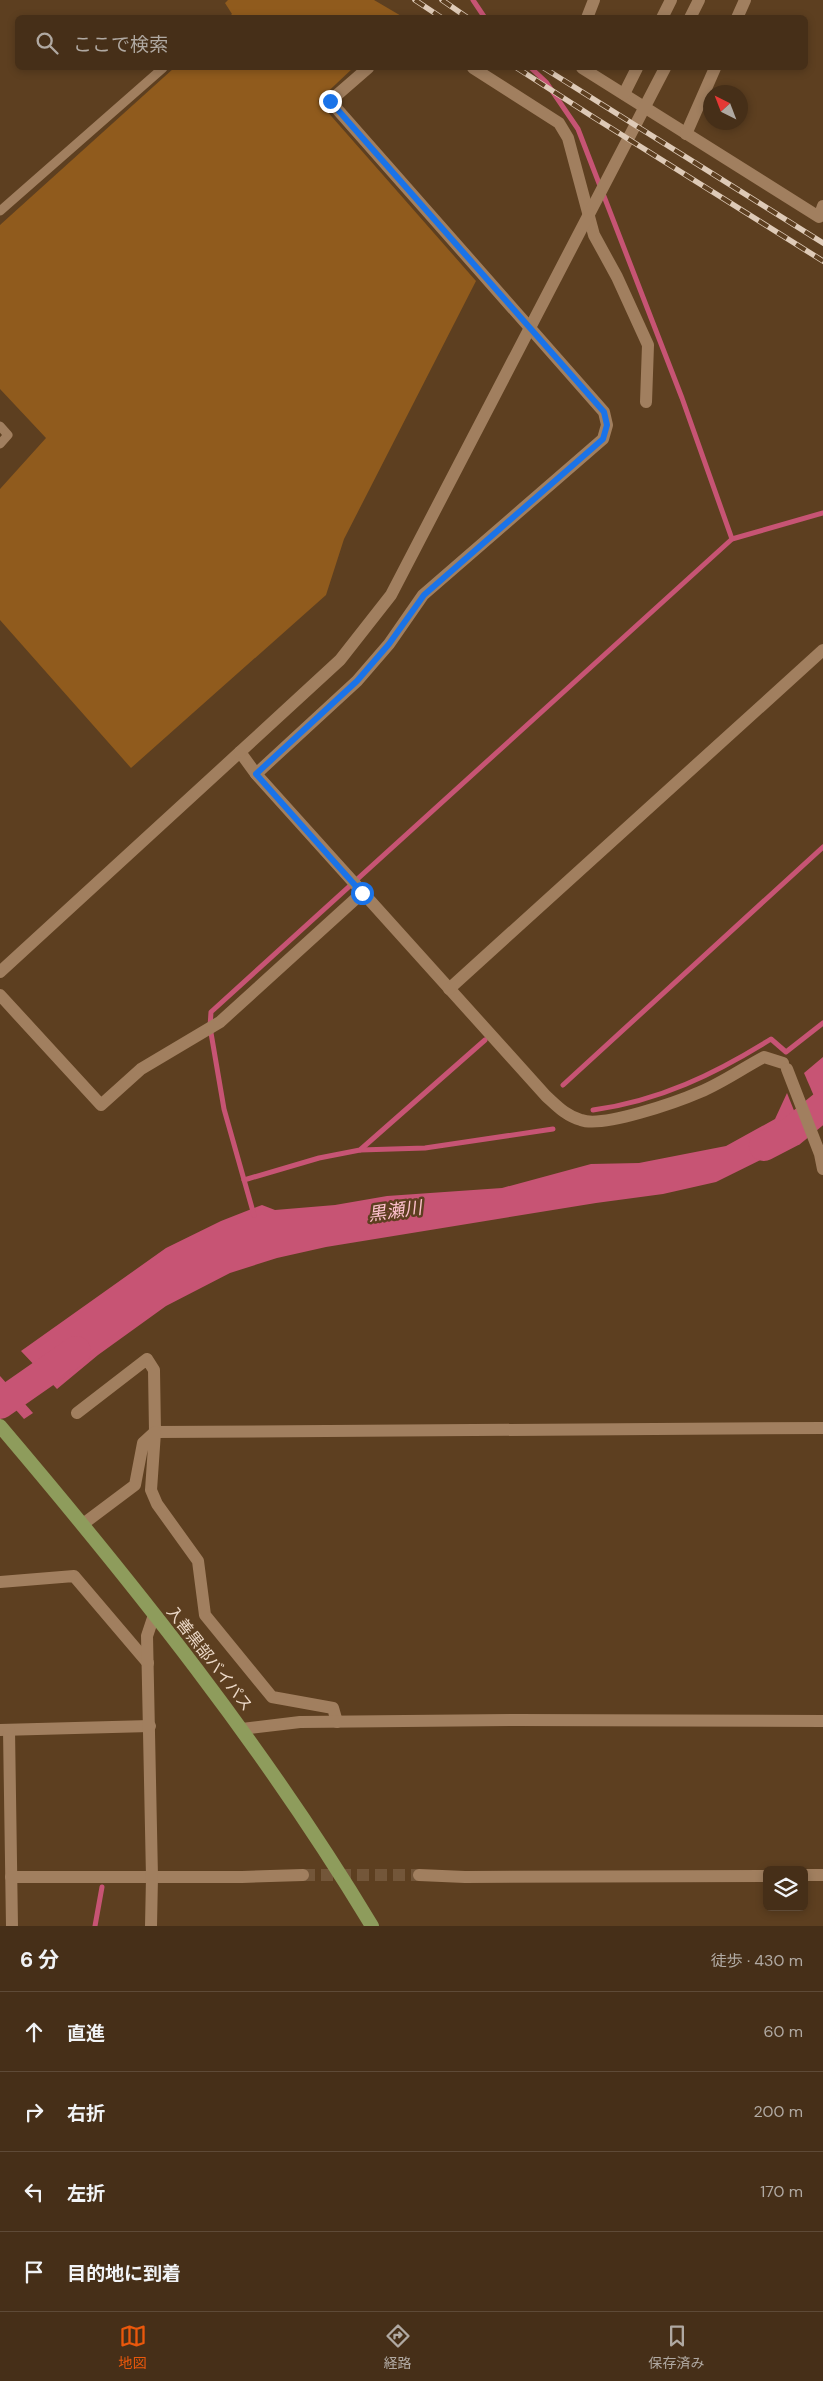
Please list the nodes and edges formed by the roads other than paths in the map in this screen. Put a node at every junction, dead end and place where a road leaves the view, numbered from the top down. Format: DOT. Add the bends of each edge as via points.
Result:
graph roads {
  1 [pos="594,0"];
  2 [pos="671,0"];
  3 [pos="699,0"];
  4 [pos="745,0"];
  5 [pos="588,15"];
  6 [pos="664,15"];
  7 [pos="692,15"];
  8 [pos="738,15"];
  9 [pos="161,70"];
  10 [pos="366,70"];
  11 [pos="476,70"];
  12 [pos="585,70"];
  13 [pos="636,70"];
  14 [pos="664,70"];
  15 [pos="714,70"];
  16 [pos="624,94"];
  17 [pos="686,134"];
  18 [pos="0,211"];
  19 [pos="822,214"];
  20 [pos="646,402"];
  21 [pos="0,426"];
  22 [pos="0,444"];
  23 [pos="823,650"];
  24 [pos="240,752"];
  25 [pos="256,774"];
  26 [pos="362,893"];
  27 [pos="0,972"];
  28 [pos="449,989"];
  29 [pos="0,995"];
  30 [pos="822,1160"];
  31 [pos="76,1413"];
  32 [pos="0,1426"];
  33 [pos="823,1428"];
  34 [pos="155,1432"];
  35 [pos="83,1524"];
  36 [pos="0,1582"];
  37 [pos="154,1615"];
  38 [pos="148,1663"];
  39 [pos="823,1721"];
  40 [pos="337,1722"];
  41 [pos="150,1726"];
  42 [pos="242,1729"];
  43 [pos="4,1730"];
  44 [pos="419,1874"];
  45 [pos="303,1875"];
  46 [pos="808,1875"];
  47 [pos="823,1875"];
  48 [pos="11,1876"];
  49 [pos="763,1876"];
  50 [pos="152,1877"];
  51 [pos="12,1926"];
  52 [pos="151,1926"];
  53 [pos="372,1926"];
  1 -- 5 [label="street"];
  2 -- 6 [label="street"];
  3 -- 7 [label="street"];
  4 -- 8 [label="street"];
  9 -- 18 [label="lane"];
  10 -- 25 [label="street" via="330,101 604,412 607,425 603,439 424,595 389,644 357,681"];
  11 -- 20 [label="street" via="559,123 568,138 594,235 617,276 648,345"];
  12 -- 16 [label="street"];
  13 -- 16 [label="street"];
  14 -- 24 [label="street" via="392,595 340,660"];
  15 -- 17 [label="street"];
  16 -- 17 [label="street"];
  17 -- 19 [label="street"];
  21 -- 22 [label="lane" via="8,434"];
  23 -- 28 [label="street"];
  24 -- 25 [label="street"];
  24 -- 27 [label="street"];
  25 -- 26 [label="street"];
  26 -- 28 [label="street"];
  26 -- 29 [label="street" via="220,1022 141,1069 101,1105"];
  28 -- 30 [label="street" via="546,1096 565,1113 582,1121 602,1121 700,1092 764,1056 785,1066"];
  31 -- 34 [label="street" via="147,1359 154,1370"];
  32 -- 35 [label="highway, 入善黒部バイパス"];
  33 -- 34 [label="street"];
  34 -- 35 [label="street" via="143,1443 135,1485"];
  34 -- 40 [label="street" via="151,1490 157,1504 198,1561 205,1616 272,1697 334,1708"];
  35 -- 37 [label="highway, 入善黒部バイパス"];
  36 -- 38 [label="street" via="74,1576"];
  37 -- 38 [label="street" via="147,1636"];
  37 -- 42 [label="highway, 入善黒部バイパス"];
  38 -- 41 [label="street"];
  39 -- 40 [label="street"];
  40 -- 42 [label="street" via="300,1722"];
  41 -- 43 [label="street"];
  41 -- 50 [label="street"];
  42 -- 53 [label="highway, 入善黒部バイパス"];
  43 -- 48 [label="street"];
  44 -- 49 [label="street" via="465,1878"];
  45 -- 50 [label="street"];
  46 -- 47 [label="street"];
  48 -- 50 [label="street"];
  48 -- 51 [label="street"];
  50 -- 52 [label="street"];
}
